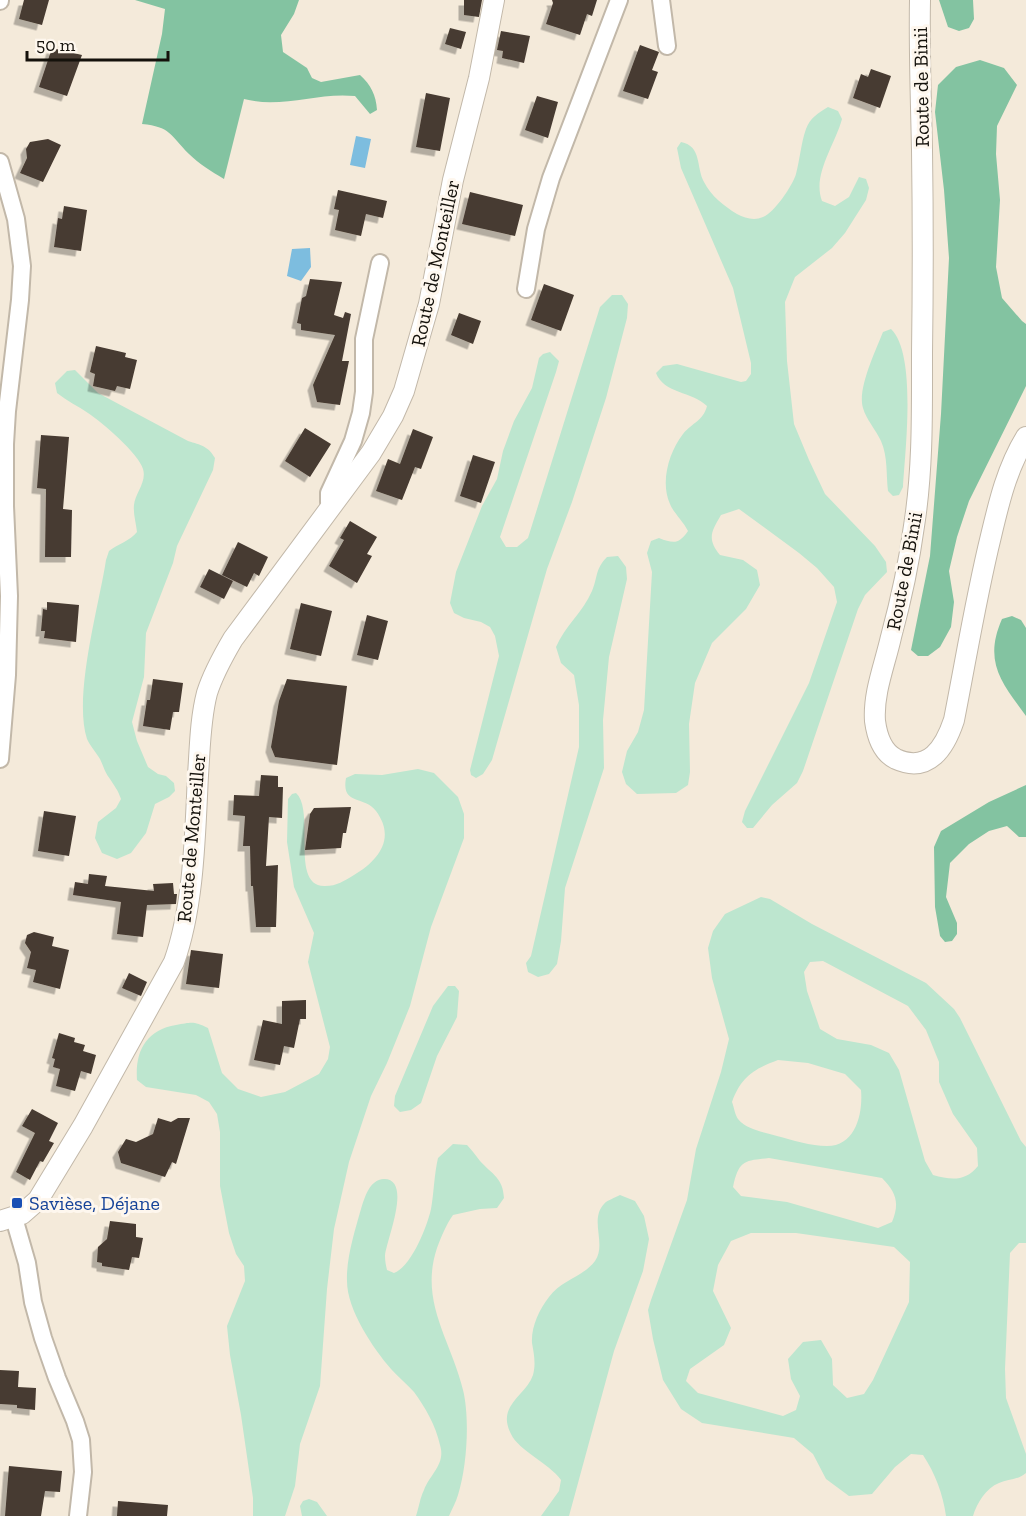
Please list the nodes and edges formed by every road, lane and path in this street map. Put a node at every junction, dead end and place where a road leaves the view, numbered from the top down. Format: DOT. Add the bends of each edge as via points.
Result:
graph roads {
  1 [pos="494,0"];
  2 [pos="619,0"];
  3 [pos="661,0"];
  4 [pos="920,0"];
  5 [pos="667,46"];
  6 [pos="0,162"];
  7 [pos="380,263"];
  8 [pos="526,289"];
  9 [pos="1026,437"];
  10 [pos="331,506"];
  11 [pos="0,759"];
  12 [pos="6,1220"];
  13 [pos="78,1516"];
  1 -- 10 [label="street, Route de Monteiller" via="429,304 410,374 379,441"];
  2 -- 8 [label="street" via="551,178 536,229"];
  3 -- 5 [label="street"];
  4 -- 9 [label="street, Route de Binii" via="921,456 910,556 875,712 882,747 898,759 926,760 942,749 948,738 998,506 1008,473"];
  6 -- 11 [label="street" via="16,219 22,266 5,444 9,596"];
  7 -- 10 [label="street, Route de Monteiller" via="364,339 361,413 329,493"];
  10 -- 12 [label="street, Route de Monteiller" via="233,639 208,691 201,727 188,903 169,973 43,1192 28,1211"];
  12 -- 13 [label="street" via="27,1263 43,1338 81,1440 83,1472"];
}
